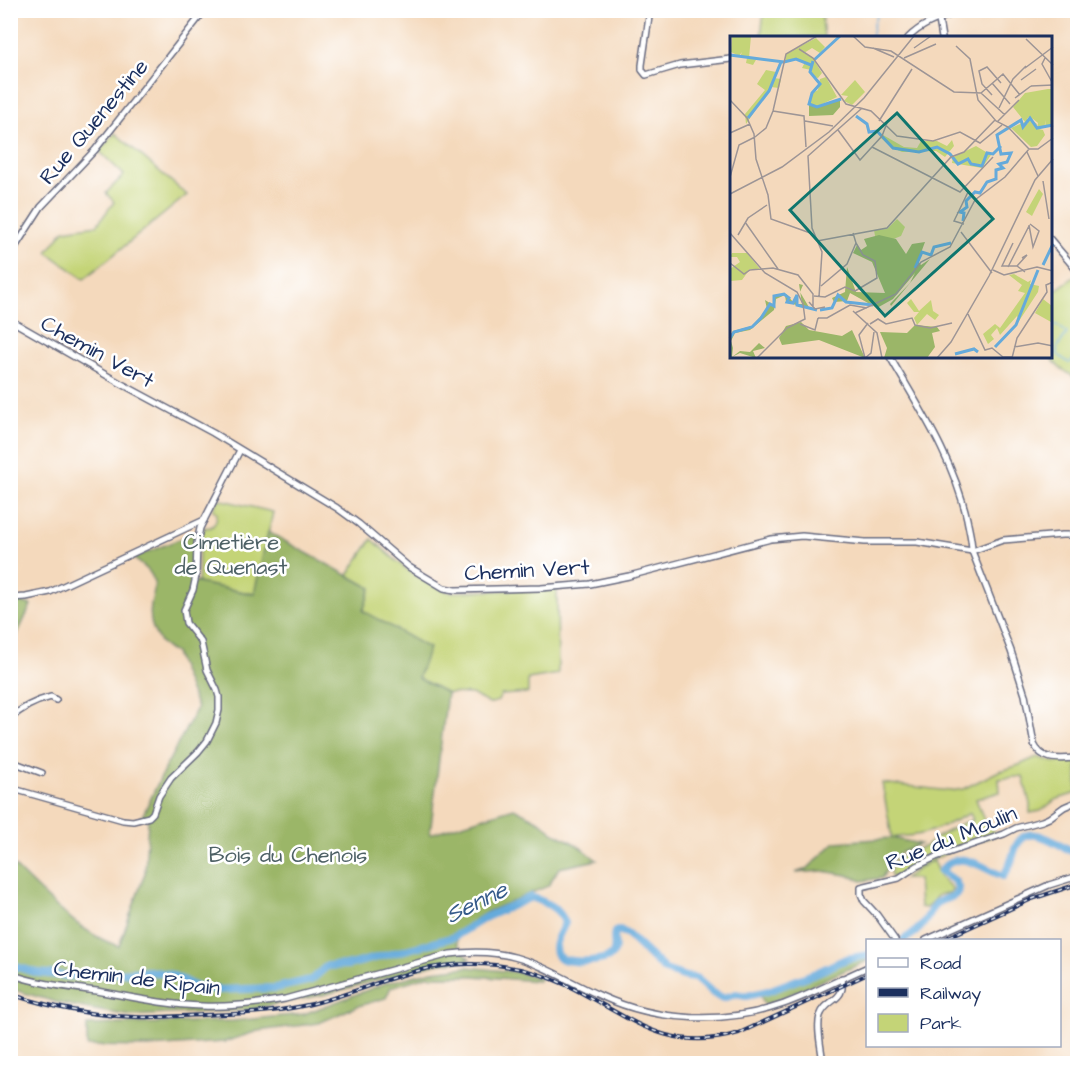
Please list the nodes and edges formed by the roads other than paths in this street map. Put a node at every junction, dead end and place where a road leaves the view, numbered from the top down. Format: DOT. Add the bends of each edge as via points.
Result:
graph roads {
  1 [pos="205,10"];
  2 [pos="650,10"];
  3 [pos="964,10"];
  4 [pos="940,14"];
  5 [pos="910,36"];
  6 [pos="942,36"];
  7 [pos="730,59"];
  8 [pos="1052,241"];
  9 [pos="10,255"];
  10 [pos="1077,272"];
  11 [pos="10,320"];
  12 [pos="891,358"];
  13 [pos="240,450"];
  14 [pos="204,520"];
  15 [pos="1077,536"];
  16 [pos="972,551"];
  17 [pos="10,598"];
  18 [pos="56,700"];
  19 [pos="10,719"];
  20 [pos="1077,758"];
  21 [pos="10,761"];
  22 [pos="42,773"];
  23 [pos="10,788"];
  24 [pos="1077,801"];
  25 [pos="1077,876"];
  26 [pos="894,939"];
  27 [pos="928,939"];
  28 [pos="866,967"];
  29 [pos="10,974"];
  30 [pos="842,978"];
  31 [pos="823,1064"];
  1 -- 9 [label="street, Rue Quenestine" via="95,150 41,207"];
  2 -- 7 [label="street" via="642,65 646,75 680,65"];
  3 -- 4 [label="street" via="943,18"];
  4 -- 5 [label="street"];
  4 -- 6 [label="street"];
  8 -- 10 [label="street"];
  11 -- 13 [label="street, Chemin Vert"];
  12 -- 16 [label="street" via="951,468 965,510"];
  13 -- 14 [label="street"];
  13 -- 16 [label="street, Chemin Vert" via="349,516 409,567 444,588 455,590 590,584 786,537 917,542"];
  14 -- 17 [label="street" via="50,592"];
  14 -- 23 [label="street" via="198,536 194,590 184,616 201,642 207,670 219,697 216,723 207,741 171,778 153,813 143,820 123,820"];
  15 -- 16 [label="street, Chemin Vert" via="1003,540"];
  16 -- 20 [label="street" via="1011,651 1037,750 1045,757"];
  18 -- 19 [label="street" via="40,700"];
  21 -- 22 [label="street"];
  24 -- 26 [label="street, Rue du Moulin" via="1042,821 926,861 899,878 861,886 864,901"];
  25 -- 27 [label="street"];
  28 -- 30 [label="street, Chemin de Ripain"];
  29 -- 30 [label="street, Chemin de Ripain" via="147,999 219,1006 285,999 438,956 492,952 525,959 617,1003 689,1017 727,1017 768,1009"];
  30 -- 31 [label="street" via="842,992 820,1016"];
}
